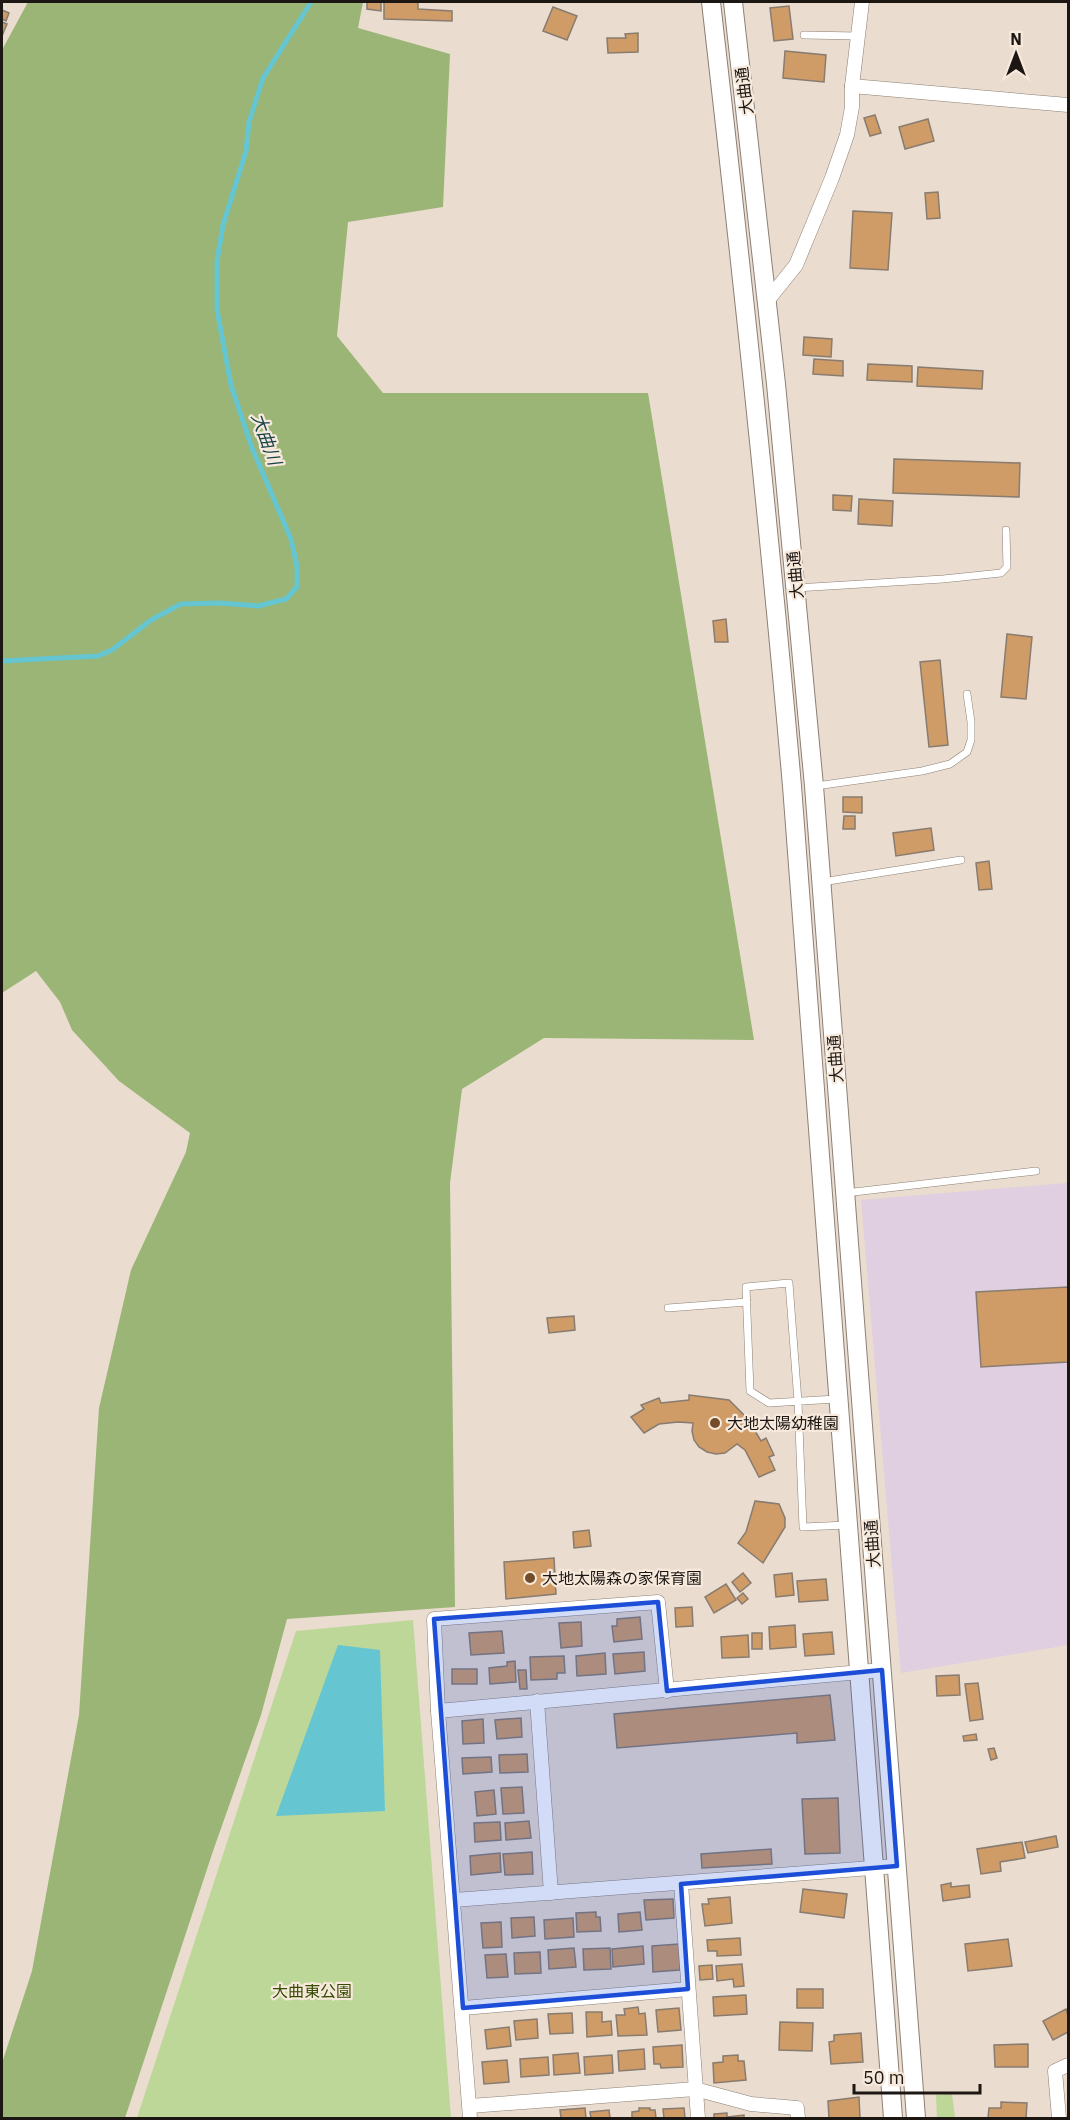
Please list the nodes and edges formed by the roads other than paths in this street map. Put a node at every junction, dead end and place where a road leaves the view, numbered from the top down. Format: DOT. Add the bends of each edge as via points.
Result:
graph roads {
  1 [pos="711,2"];
  2 [pos="733,2"];
  3 [pos="862,2"];
  4 [pos="804,35"];
  5 [pos="858,36"];
  6 [pos="852,86"];
  7 [pos="1068,105"];
  8 [pos="767,301"];
  9 [pos="1006,530"];
  10 [pos="796,588"];
  11 [pos="967,694"];
  12 [pos="814,786"];
  13 [pos="961,860"];
  14 [pos="822,882"];
  15 [pos="1036,1171"];
  16 [pos="845,1193"];
  17 [pos="747,1302"];
  18 [pos="668,1308"];
  19 [pos="839,1399"];
  20 [pos="798,1402"];
  21 [pos="848,1525"];
  22 [pos="882,1670"];
  23 [pos="860,1672"];
  24 [pos="667,1691"];
  25 [pos="537,1701"];
  26 [pos="438,1711"];
  27 [pos="897,1866"];
  28 [pos="874,1867"];
  29 [pos="681,1884"];
  30 [pos="551,1893"];
  31 [pos="454,1900"];
  32 [pos="688,1989"];
  33 [pos="463,2008"];
  34 [pos="1068,2065"];
  35 [pos="696,2089"];
  36 [pos="470,2112"];
  37 [pos="698,2118"];
  38 [pos="798,2118"];
  39 [pos="893,2118"];
  40 [pos="916,2118"];
  41 [pos="1059,2118"];
  1 -- 19 [label="street, 大曲通" via="774,588"];
  2 -- 8 [label="street, 大曲通"];
  3 -- 5 [label="street"];
  4 -- 5 [label="lane"];
  5 -- 6 [label="street"];
  6 -- 7 [label="street"];
  6 -- 8 [label="street" via="847,135 828,188 796,265"];
  8 -- 10 [label="street, 大曲通"];
  9 -- 10 [label="lane" via="1007,567 1001,573"];
  10 -- 12 [label="street, 大曲通"];
  11 -- 12 [label="lane" via="971,740 967,752 950,764"];
  12 -- 14 [label="street, 大曲通"];
  13 -- 14 [label="lane"];
  14 -- 16 [label="street, 大曲通"];
  15 -- 16 [label="lane"];
  16 -- 22 [label="street, 大曲通"];
  17 -- 18 [label="lane"];
  17 -- 20 [label="lane" via="750,1391 769,1403"];
  17 -- 20 [label="lane" via="746,1287 789,1283"];
  19 -- 20 [label="lane"];
  19 -- 21 [label="street, 大曲通"];
  20 -- 21 [label="lane" via="803,1527"];
  21 -- 23 [label="street, 大曲通"];
  22 -- 23 [label="street"];
  22 -- 27 [label="street, 大曲通"];
  23 -- 24 [label="street"];
  23 -- 28 [label="street, 大曲通"];
  24 -- 25 [label="street"];
  24 -- 26 [label="street" via="658,1602 434,1619"];
  25 -- 26 [label="street"];
  25 -- 30 [label="street"];
  26 -- 31 [label="street"];
  27 -- 28 [label="street"];
  27 -- 40 [label="street, 大曲通"];
  28 -- 29 [label="street"];
  28 -- 39 [label="street, 大曲通"];
  29 -- 30 [label="street"];
  29 -- 32 [label="street"];
  30 -- 31 [label="street"];
  31 -- 33 [label="street"];
  32 -- 33 [label="street"];
  32 -- 35 [label="street"];
  33 -- 36 [label="street"];
  34 -- 41 [label="street" via="1055,2071"];
  35 -- 36 [label="street"];
  35 -- 37 [label="street"];
  35 -- 38 [label="street" via="751,2104 797,2108"];
}
